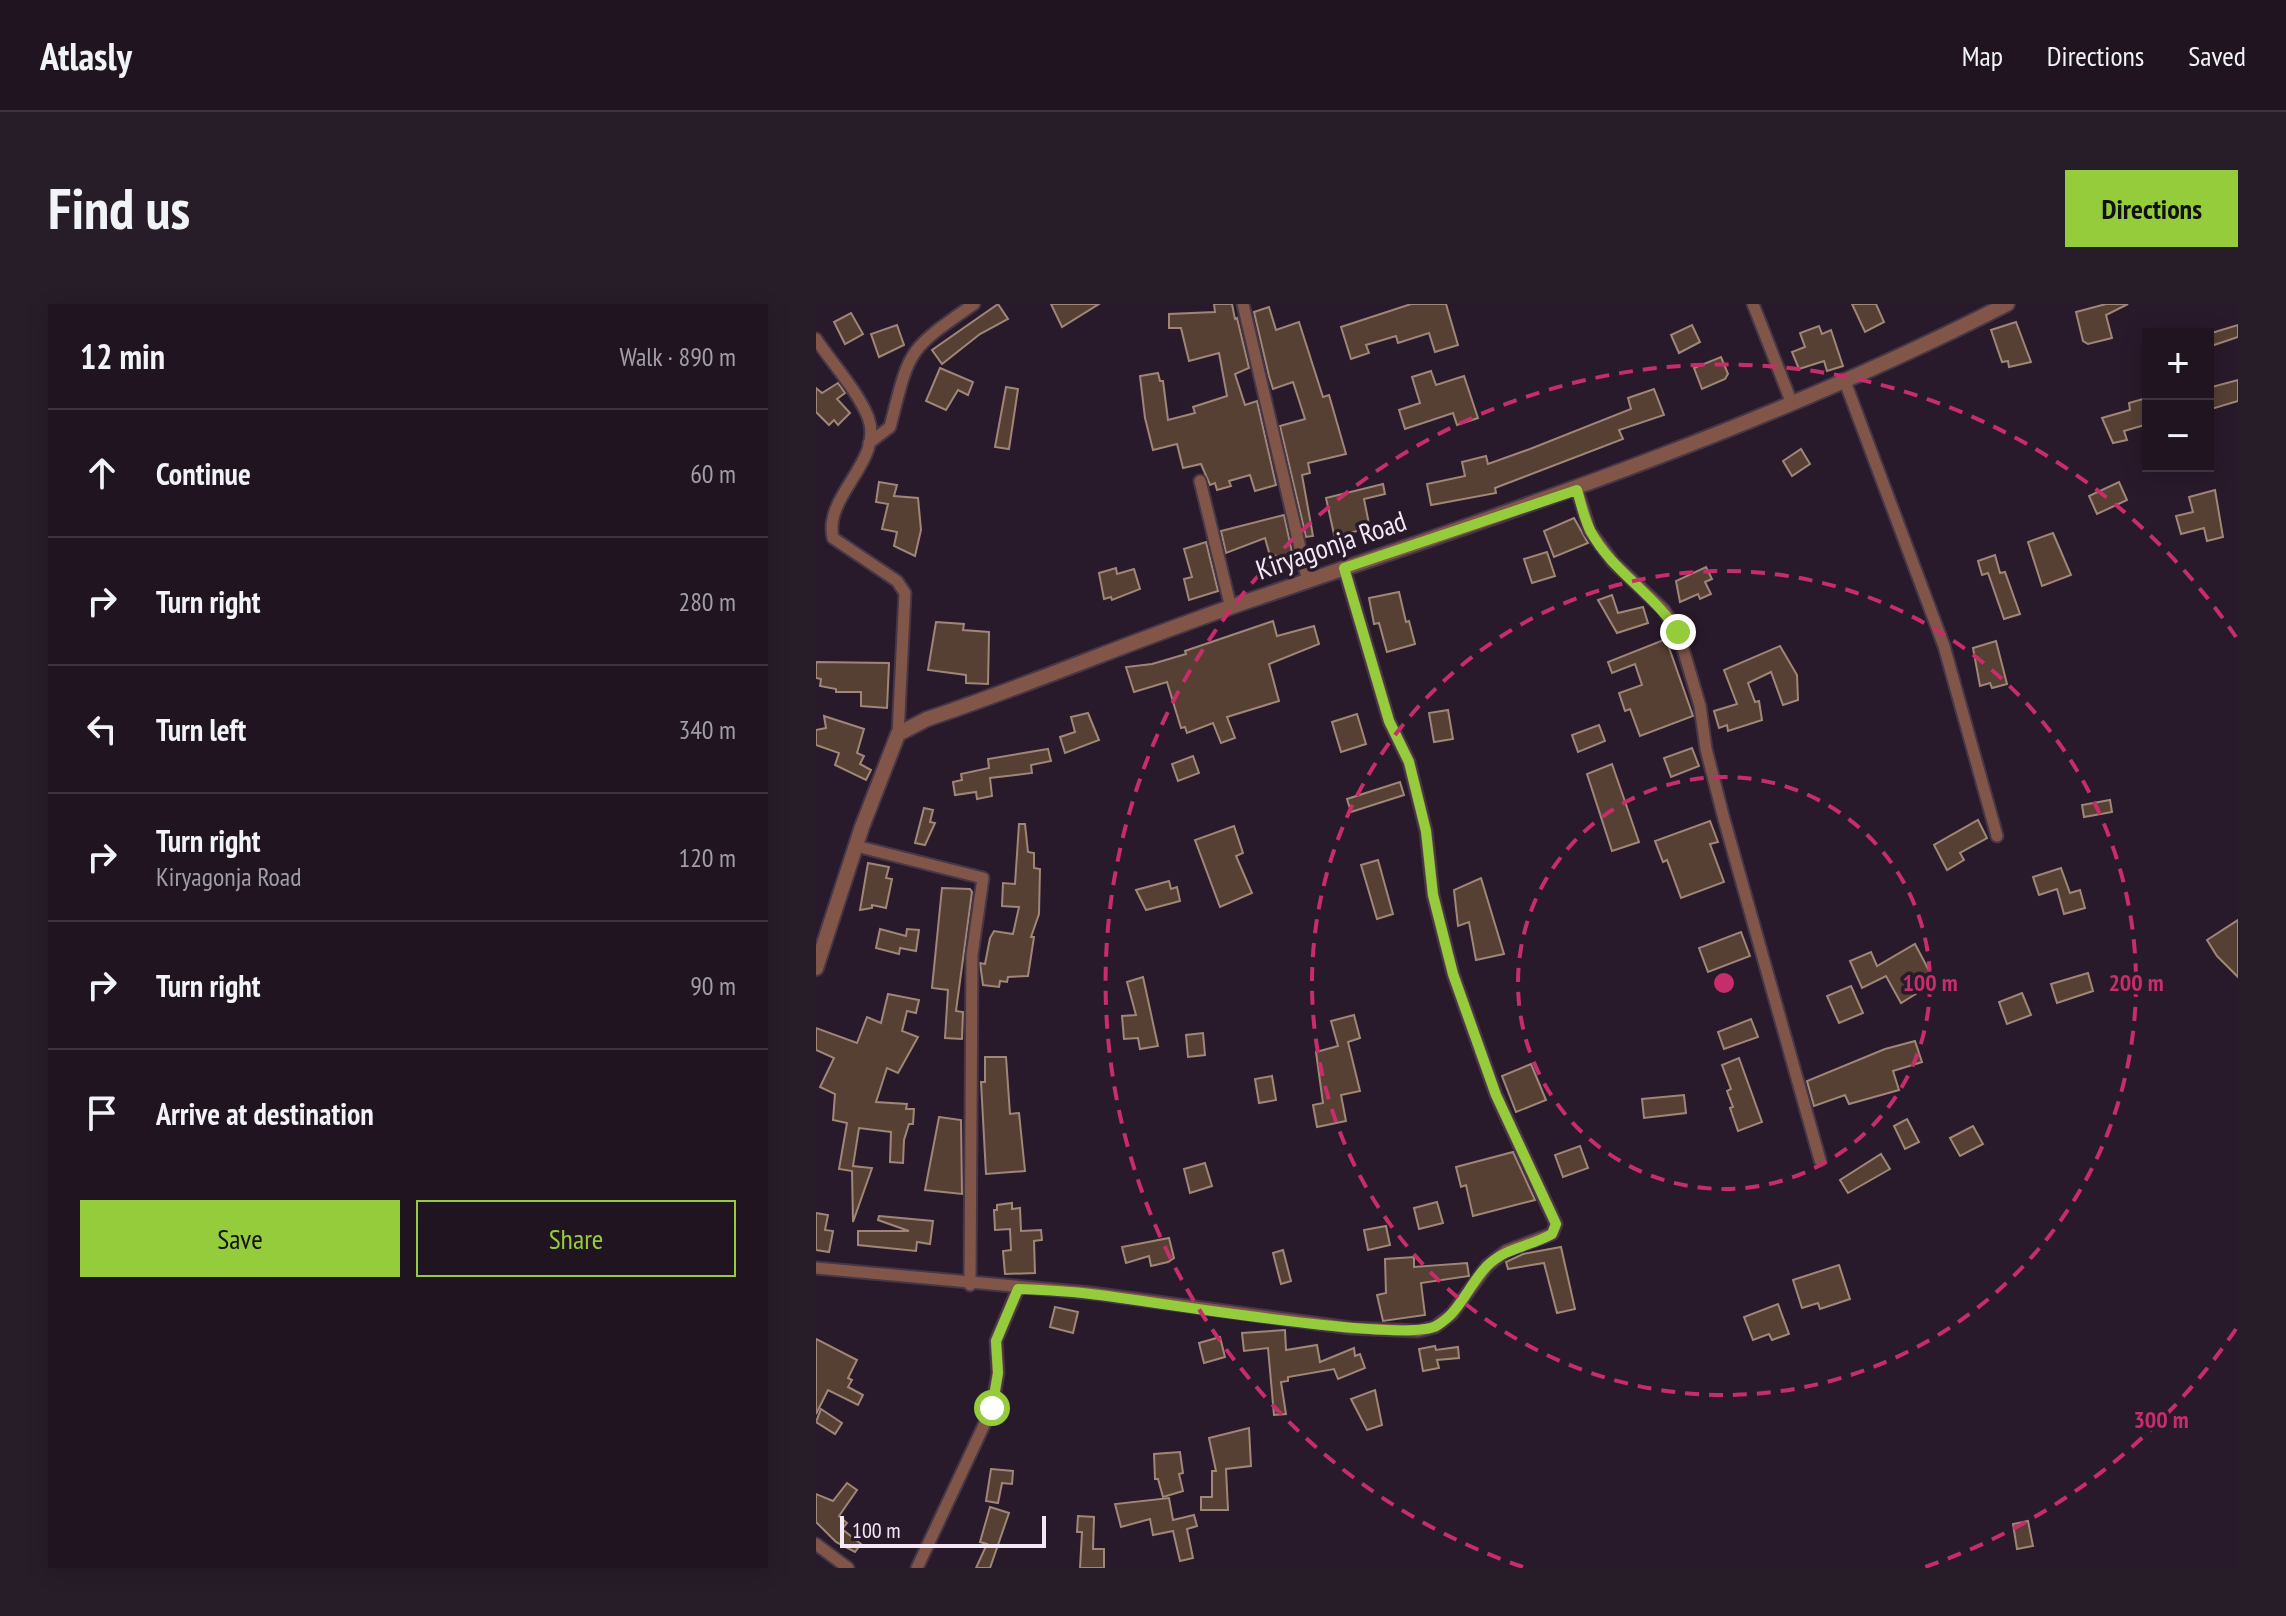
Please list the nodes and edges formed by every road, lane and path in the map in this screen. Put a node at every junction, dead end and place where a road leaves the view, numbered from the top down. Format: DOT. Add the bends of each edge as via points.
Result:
graph roads {
  1 [pos="974,304"];
  2 [pos="1243,304"];
  3 [pos="1753,304"];
  4 [pos="2007,304"];
  5 [pos="816,339"];
  6 [pos="1844,379"];
  7 [pos="1791,401"];
  8 [pos="869,443"];
  9 [pos="1200,481"];
  10 [pos="1577,490"];
  11 [pos="1344,568"];
  12 [pos="1308,582"];
  13 [pos="1231,608"];
  14 [pos="898,734"];
  15 [pos="1997,836"];
  16 [pos="856,846"];
  17 [pos="816,968"];
  18 [pos="1820,1160"];
  19 [pos="816,1268"];
  20 [pos="970,1285"];
  21 [pos="1018,1289"];
  22 [pos="816,1544"];
  23 [pos="848,1568"];
  24 [pos="917,1568"];
  1 -- 8 [label="street" via="914,351 899,383 890,427"];
  2 -- 12 [label="street"];
  3 -- 7 [label="street"];
  4 -- 6 [label="street, Kiryagonja Road"];
  5 -- 8 [label="street" via="868,418"];
  6 -- 7 [label="street, Kiryagonja Road"];
  6 -- 15 [label="street" via="1944,646"];
  7 -- 10 [label="street, Kiryagonja Road"];
  8 -- 14 [label="street" via="833,513 831,529 833,538 897,581 905,593"];
  9 -- 13 [label="street"];
  10 -- 11 [label="street, Kiryagonja Road"];
  10 -- 18 [label="street" via="1590,531 1678,632 1724,819"];
  11 -- 12 [label="street, Kiryagonja Road"];
  11 -- 21 [label="street" via="1389,721 1409,762 1453,974 1496,1095 1556,1224 1552,1234 1506,1251 1487,1266 1452,1314 1435,1327 1418,1331 1351,1328 1091,1293"];
  12 -- 13 [label="street, Kiryagonja Road"];
  13 -- 14 [label="street, Kiryagonja Road"];
  14 -- 16 [label="street"];
  16 -- 17 [label="street"];
  16 -- 20 [label="street" via="983,878 972,955"];
  19 -- 20 [label="street"];
  20 -- 21 [label="street"];
  21 -- 24 [label="street" via="996,1341 992,1408"];
  22 -- 23 [label="street"];
}
